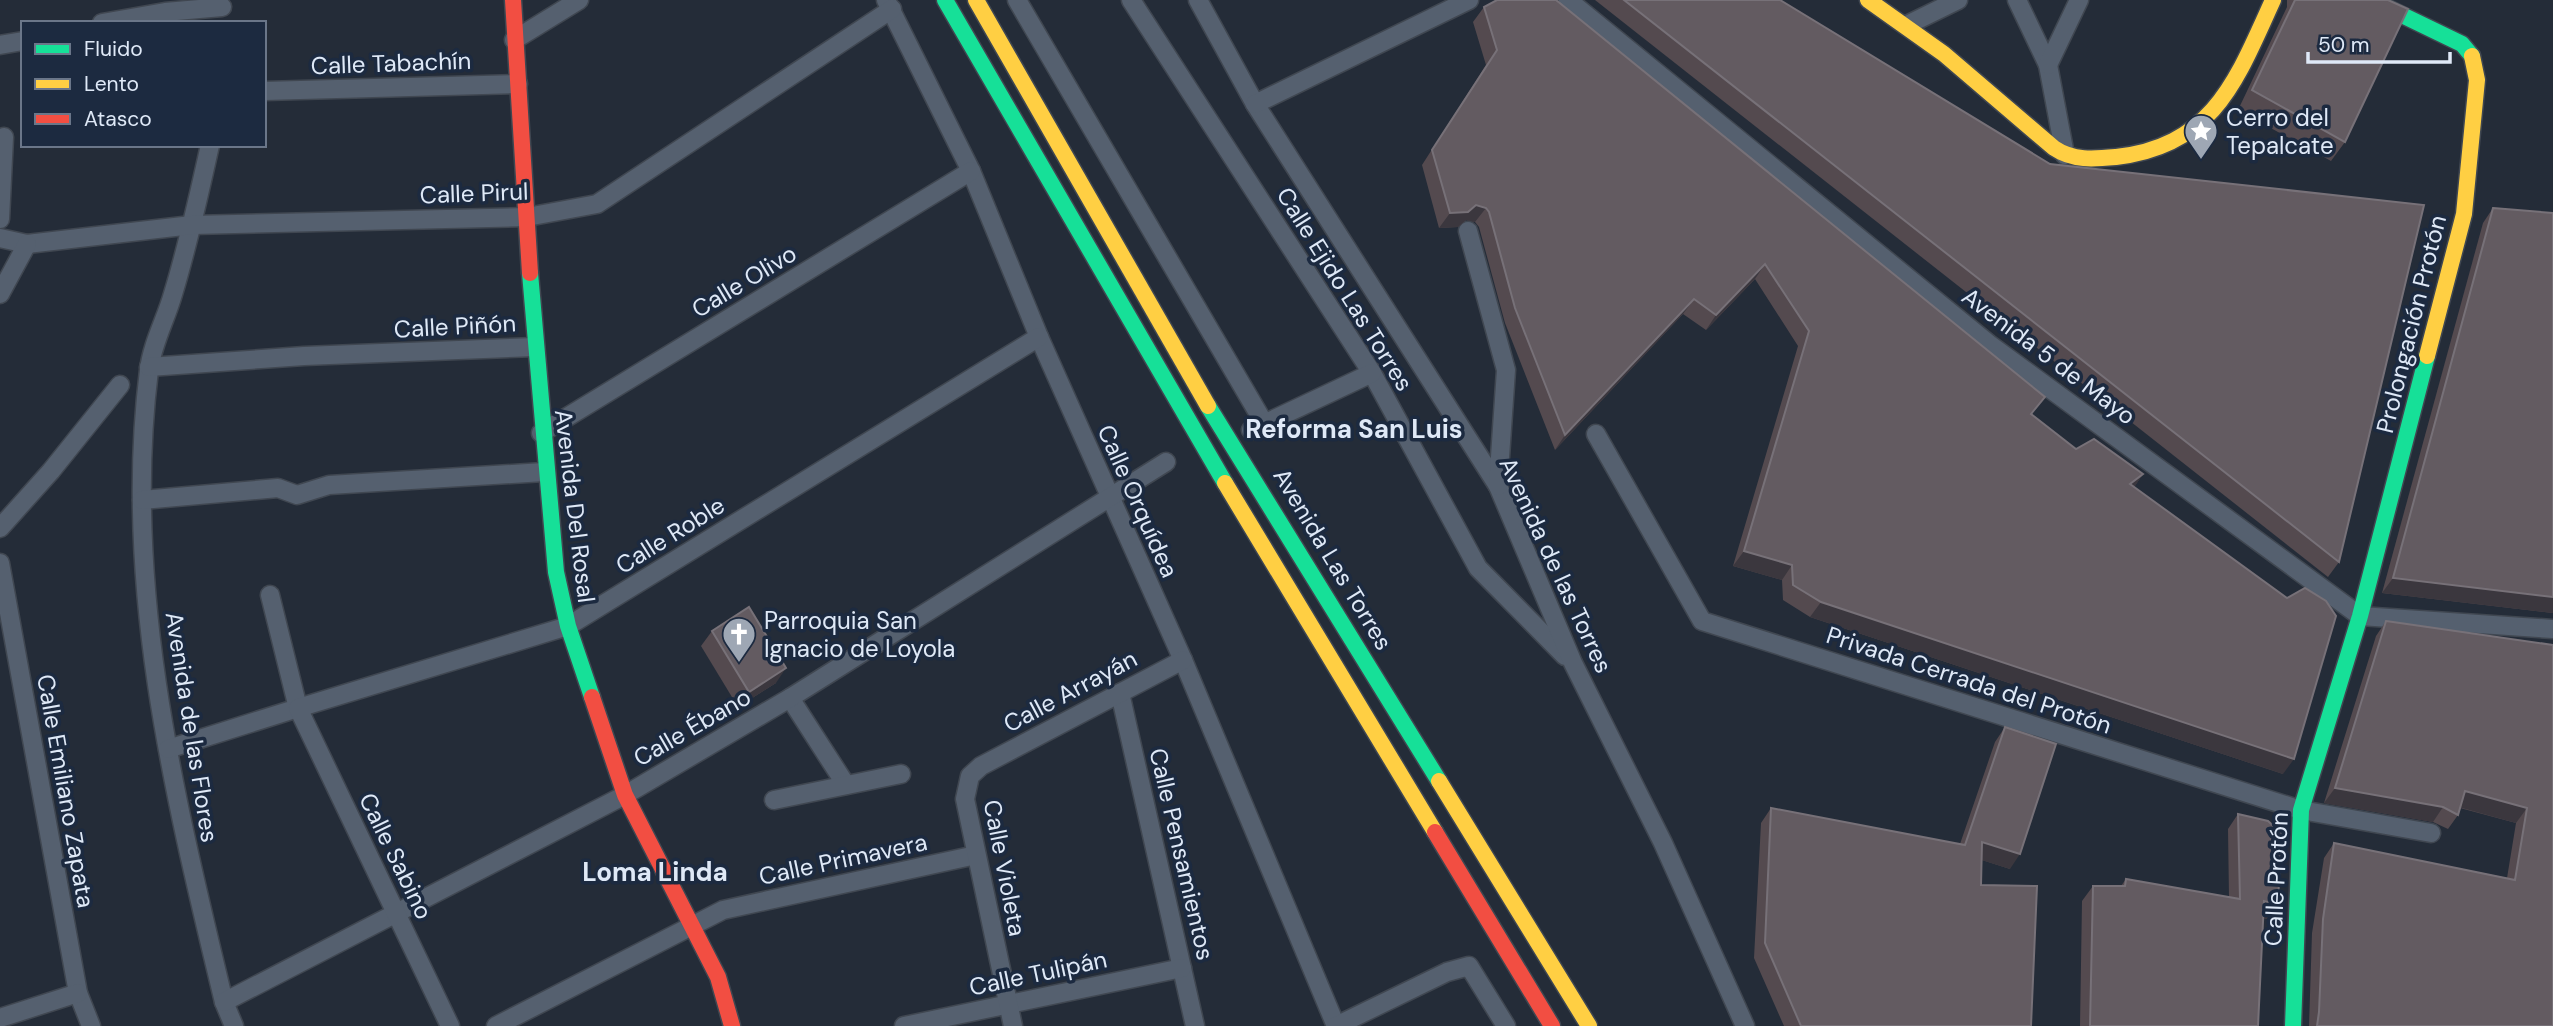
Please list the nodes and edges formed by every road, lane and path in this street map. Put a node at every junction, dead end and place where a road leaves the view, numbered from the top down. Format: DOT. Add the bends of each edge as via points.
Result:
graph roads {
  1 [pos="513,0"];
  2 [pos="579,0"];
  3 [pos="932,0"];
  4 [pos="945,0"];
  5 [pos="976,0"];
  6 [pos="986,0"];
  7 [pos="1017,0"];
  8 [pos="1131,0"];
  9 [pos="1198,0"];
  10 [pos="1568,0"];
  11 [pos="1868,0"];
  12 [pos="1958,0"];
  13 [pos="2017,0"];
  14 [pos="2079,0"];
  15 [pos="2273,0"];
  16 [pos="2371,0"];
  17 [pos="1463,1"];
  18 [pos="889,5"];
  19 [pos="222,10"];
  20 [pos="113,21"];
  21 [pos="1909,24"];
  22 [pos="514,40"];
  23 [pos="21,41"];
  24 [pos="1001,41"];
  25 [pos="0,45"];
  26 [pos="972,45"];
  27 [pos="2048,65"];
  28 [pos="518,84"];
  29 [pos="266,91"];
  30 [pos="1255,104"];
  31 [pos="4,138"];
  32 [pos="210,147"];
  33 [pos="2065,155"];
  34 [pos="971,171"];
  35 [pos="527,217"];
  36 [pos="0,219"];
  37 [pos="192,225"];
  38 [pos="1468,231"];
  39 [pos="0,238"];
  40 [pos="27,244"];
  41 [pos="0,294"];
  42 [pos="1039,337"];
  43 [pos="535,347"];
  44 [pos="149,367"];
  45 [pos="1372,373"];
  46 [pos="120,386"];
  47 [pos="541,433"];
  48 [pos="1596,434"];
  49 [pos="1166,461"];
  50 [pos="544,472"];
  51 [pos="1498,486"];
  52 [pos="1108,496"];
  53 [pos="142,500"];
  54 [pos="0,528"];
  55 [pos="0,563"];
  56 [pos="270,594"];
  57 [pos="2360,616"];
  58 [pos="568,626"];
  59 [pos="2553,629"];
  60 [pos="1183,660"];
  61 [pos="1573,663"];
  62 [pos="1120,692"];
  63 [pos="790,698"];
  64 [pos="298,708"];
  65 [pos="168,749"];
  66 [pos="981,766"];
  67 [pos="901,774"];
  68 [pos="846,785"];
  69 [pos="625,795"];
  70 [pos="774,800"];
  71 [pos="2301,810"];
  72 [pos="2431,833"];
  73 [pos="976,855"];
  74 [pos="395,911"];
  75 [pos="691,926"];
  76 [pos="1182,968"];
  77 [pos="78,993"];
  78 [pos="224,1002"];
  79 [pos="1008,1003"];
  80 [pos="0,1018"];
  81 [pos="91,1026"];
  82 [pos="234,1026"];
  83 [pos="450,1026"];
  84 [pos="496,1026"];
  85 [pos="732,1026"];
  86 [pos="904,1026"];
  87 [pos="1013,1026"];
  88 [pos="1195,1026"];
  89 [pos="1336,1026"];
  90 [pos="1506,1026"];
  91 [pos="1552,1026"];
  92 [pos="1589,1026"];
  93 [pos="1745,1026"];
  94 [pos="2292,1026"];
  1 -- 22 [label="main road, Avenida Del Rosal"];
  2 -- 22 [label="street"];
  3 -- 26 [label="main road"];
  4 -- 26 [label="main road"];
  5 -- 24 [label="main road"];
  6 -- 24 [label="main road"];
  7 -- 45 [label="street" via="1257,427"];
  8 -- 45 [label="street, Calle Ejido Las Torres"];
  9 -- 30 [label="street, Avenida de las Torres"];
  10 -- 57 [label="street, Avenida 5 de Mayo" via="1990,344"];
  11 -- 21 [label="main road"];
  12 -- 21 [label="street"];
  13 -- 27 [label="street"];
  14 -- 27 [label="street"];
  15 -- 33 [label="main road" via="2224,103 2207,121 2162,148 2135,155 2104,159"];
  16 -- 57 [label="main road, Prolongación Protón" via="2462,44 2471,52 2477,80 2463,214"];
  17 -- 30 [label="street"];
  18 -- 34 [label="street, Calle Orquídea"];
  18 -- 35 [label="street, Calle Pirul" via="597,204"];
  19 -- 20 [label="street" via="165,12"];
  21 -- 33 [label="main road"];
  22 -- 28 [label="main road, Avenida Del Rosal"];
  23 -- 25 [label="street"];
  24 -- 92 [label="main road, Avenida Las Torres" via="1229,442"];
  26 -- 91 [label="main road" via="1201,443"];
  27 -- 33 [label="street"];
  28 -- 29 [label="street, Calle Tabachín"];
  28 -- 35 [label="main road, Avenida Del Rosal"];
  30 -- 51 [label="street, Avenida de las Torres"];
  31 -- 36 [label="street"];
  32 -- 37 [label="street, Avenida de las Flores"];
  34 -- 42 [label="street, Calle Orquídea"];
  34 -- 47 [label="street, Calle Olivo"];
  35 -- 37 [label="street, Calle Pirul"];
  35 -- 43 [label="main road, Avenida Del Rosal"];
  37 -- 40 [label="street, Calle Pirul"];
  37 -- 44 [label="street, Avenida de las Flores"];
  38 -- 51 [label="street" via="1506,370"];
  39 -- 40 [label="street, Calle Pirul"];
  40 -- 41 [label="street"];
  42 -- 52 [label="street, Calle Orquídea"];
  42 -- 58 [label="street, Calle Roble"];
  43 -- 44 [label="street, Calle Piñón"];
  43 -- 47 [label="main road, Avenida Del Rosal"];
  44 -- 53 [label="street, Avenida de las Flores"];
  45 -- 61 [label="street, Calle Ejido Las Torres" via="1478,568"];
  46 -- 54 [label="street"];
  47 -- 50 [label="main road, Avenida Del Rosal"];
  48 -- 71 [label="street, Privada Cerrada del Protón" via="1702,621"];
  49 -- 52 [label="street, Calle Ébano"];
  50 -- 53 [label="street" via="329,485 297,495 278,488"];
  50 -- 58 [label="main road, Avenida Del Rosal" via="556,572"];
  51 -- 61 [label="street, Avenida de las Torres"];
  52 -- 60 [label="street, Calle Orquídea"];
  52 -- 63 [label="street, Calle Ébano"];
  53 -- 65 [label="street, Avenida de las Flores" via="151,660"];
  55 -- 77 [label="street, Calle Emiliano Zapata"];
  56 -- 64 [label="street, Calle Sabino"];
  57 -- 59 [label="street"];
  57 -- 71 [label="main road, Calle Protón"];
  58 -- 64 [label="street, Calle Roble"];
  58 -- 69 [label="main road, Avenida Del Rosal"];
  60 -- 62 [label="street, Calle Arrayán"];
  60 -- 89 [label="street, Calle Orquídea"];
  61 -- 93 [label="street, Avenida de las Torres" via="1663,844"];
  62 -- 66 [label="street, Calle Arrayán"];
  62 -- 76 [label="street, Calle Pensamientos"];
  63 -- 68 [label="street"];
  63 -- 69 [label="street, Calle Ébano"];
  64 -- 65 [label="street, Calle Roble"];
  64 -- 74 [label="street, Calle Sabino"];
  65 -- 78 [label="street, Avenida de las Flores"];
  66 -- 73 [label="street, Calle Violeta" via="970,776 965,799"];
  67 -- 68 [label="street"];
  68 -- 70 [label="street"];
  69 -- 74 [label="street, Calle Ébano"];
  69 -- 75 [label="main road, Avenida Del Rosal"];
  71 -- 72 [label="street, Privada Cerrada del Protón"];
  71 -- 94 [label="main road, Calle Protón"];
  73 -- 75 [label="street, Calle Primavera" via="723,910"];
  73 -- 79 [label="street, Calle Violeta"];
  74 -- 78 [label="street, Calle Ébano"];
  74 -- 83 [label="street, Calle Sabino"];
  75 -- 84 [label="street, Calle Primavera"];
  75 -- 85 [label="main road, Avenida Del Rosal" via="719,977"];
  76 -- 79 [label="street, Calle Tulipán"];
  76 -- 88 [label="street, Calle Pensamientos"];
  77 -- 80 [label="street"];
  77 -- 81 [label="street, Calle Emiliano Zapata"];
  78 -- 82 [label="street, Avenida de las Flores"];
  79 -- 86 [label="street, Calle Tulipán"];
  79 -- 87 [label="street, Calle Violeta"];
  89 -- 90 [label="street" via="1447,972 1469,967"];
}
